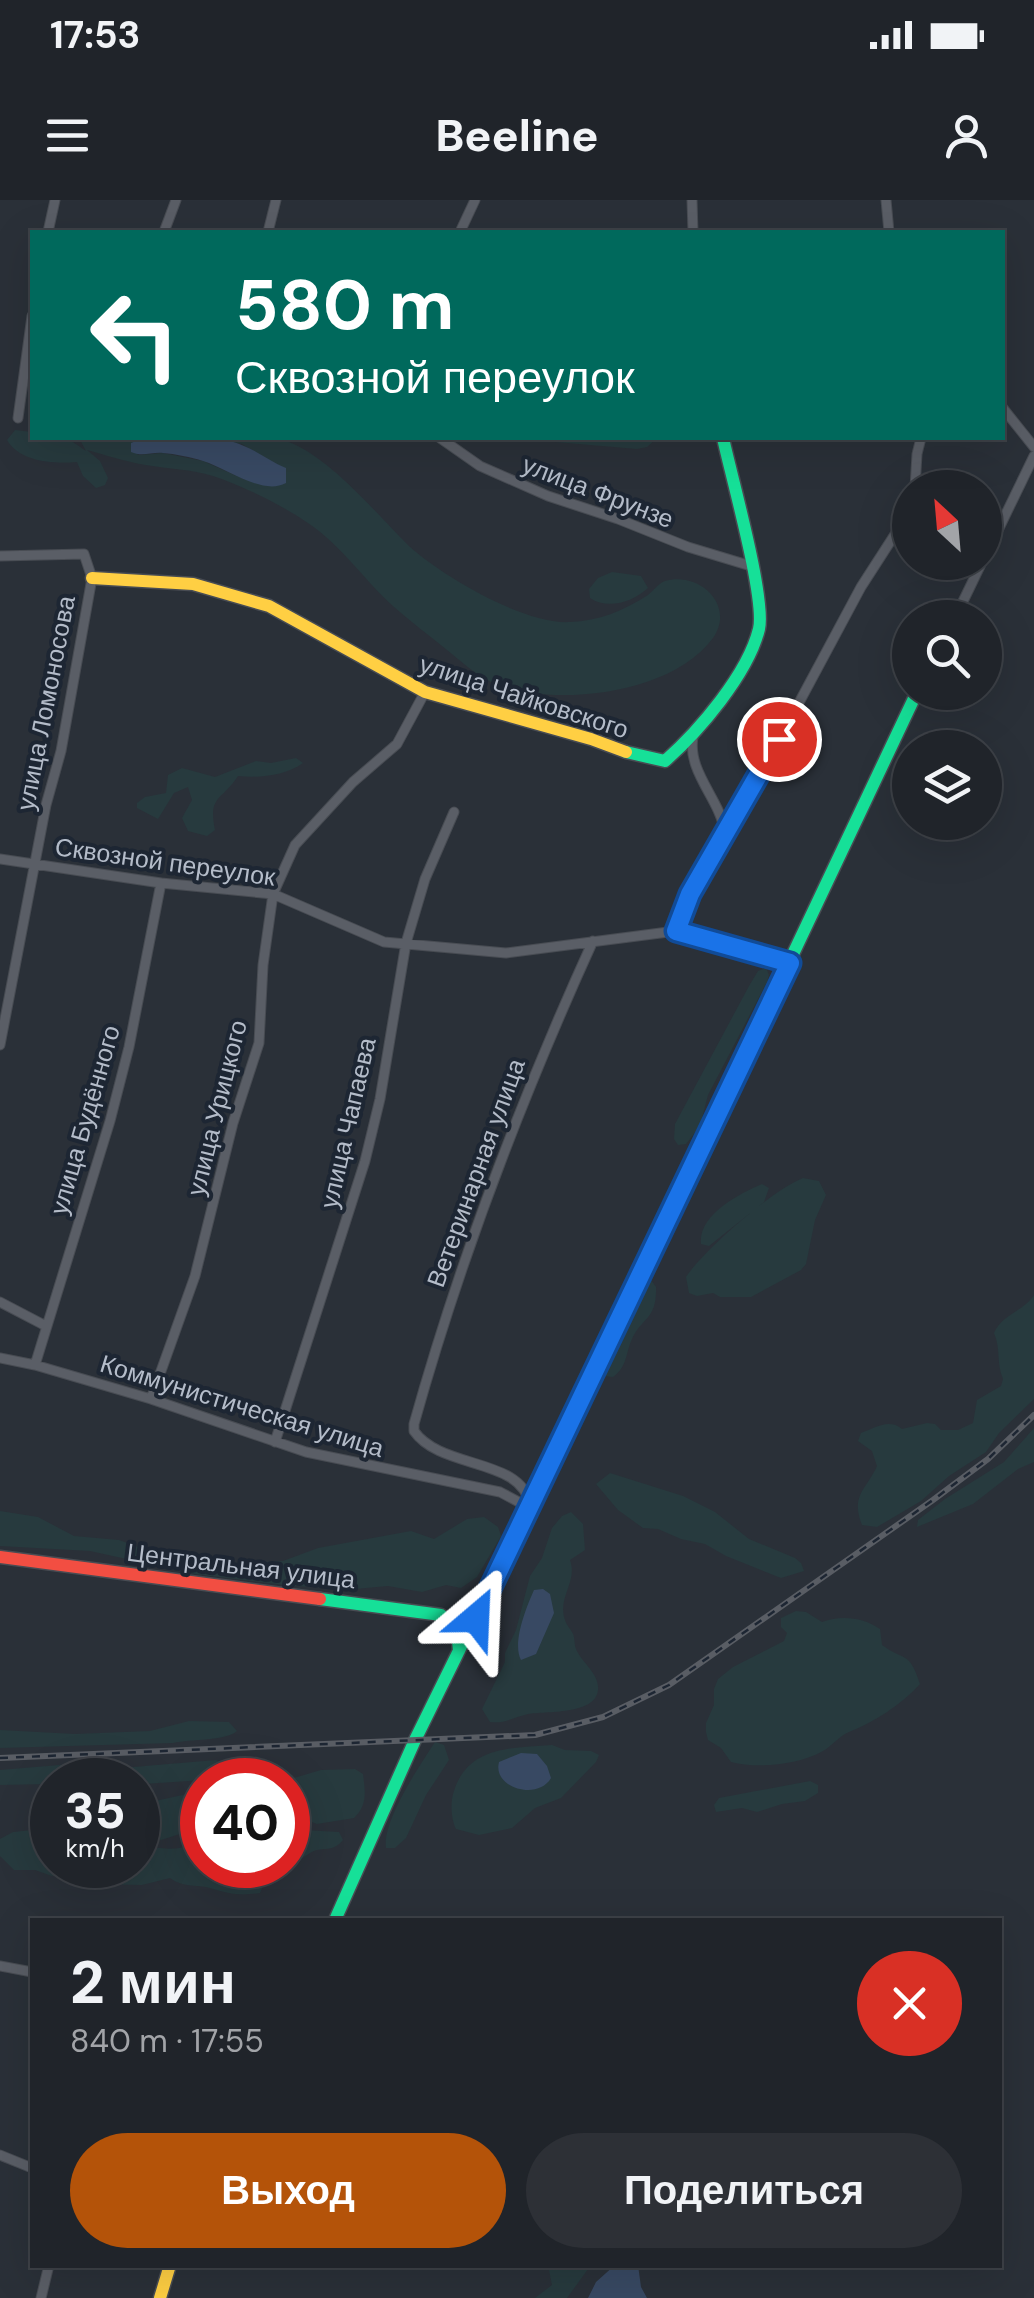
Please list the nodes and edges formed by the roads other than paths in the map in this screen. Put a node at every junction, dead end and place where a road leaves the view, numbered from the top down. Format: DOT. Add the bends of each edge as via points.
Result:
graph roads {
  1 [pos="54,200"];
  2 [pos="176,200"];
  3 [pos="276,200"];
  4 [pos="475,200"];
  5 [pos="692,200"];
  6 [pos="886,200"];
  7 [pos="48,230"];
  8 [pos="165,230"];
  9 [pos="268,230"];
  10 [pos="461,230"];
  11 [pos="694,230"];
  12 [pos="889,230"];
  13 [pos="30,331"];
  14 [pos="1005,411"];
  15 [pos="18,418"];
  16 [pos="443,440"];
  17 [pos="722,440"];
  18 [pos="920,440"];
  19 [pos="1034,447"];
  20 [pos="1034,456"];
  21 [pos="916,470"];
  22 [pos="1002,523"];
  23 [pos="892,538"];
  24 [pos="0,556"];
  25 [pos="752,566"];
  26 [pos="92,578"];
  27 [pos="425,692"];
  28 [pos="909,710"];
  29 [pos="693,736"];
  30 [pos="454,812"];
  31 [pos="725,832"];
  32 [pos="0,858"];
  33 [pos="36,865"];
  34 [pos="161,883"];
  35 [pos="272,894"];
  36 [pos="676,931"];
  37 [pos="593,941"];
  38 [pos="406,944"];
  39 [pos="790,963"];
  40 [pos="0,1045"];
  41 [pos="0,1302"];
  42 [pos="44,1325"];
  43 [pos="0,1358"];
  44 [pos="34,1365"];
  45 [pos="151,1400"];
  46 [pos="275,1442"];
  47 [pos="530,1508"];
  48 [pos="0,1557"];
  49 [pos="440,1615"];
  50 [pos="476,1618"];
  51 [pos="456,1661"];
  52 [pos="336,1918"];
  53 [pos="0,1966"];
  54 [pos="30,1972"];
  55 [pos="0,2155"];
  56 [pos="30,2167"];
  57 [pos="48,2268"];
  58 [pos="169,2268"];
  59 [pos="41,2298"];
  60 [pos="160,2298"];
  1 -- 7 [label="street"];
  2 -- 8 [label="street"];
  3 -- 9 [label="street"];
  4 -- 10 [label="street"];
  5 -- 11 [label="street"];
  6 -- 12 [label="street"];
  13 -- 15 [label="street"];
  14 -- 19 [label="street"];
  16 -- 25 [label="street, улица Фрунзе" via="480,466 548,496"];
  17 -- 25 [label="street"];
  18 -- 21 [label="street"];
  20 -- 22 [label="street"];
  23 -- 31 [label="street"];
  24 -- 26 [label="street, улица Ломоносова" via="76,553 87,557"];
  25 -- 29 [label="street" via="760,626 747,659"];
  26 -- 27 [label="street, улица Чайковского" via="193,584 268,606"];
  26 -- 33 [label="street, улица Ломоносова"];
  27 -- 29 [label="street, улица Чайковского" via="640,758 665,761"];
  27 -- 35 [label="street, улица Урицкого" via="396,744 295,845"];
  28 -- 39 [label="street"];
  29 -- 31 [label="street" via="692,756"];
  30 -- 38 [label="street, улица Чапаева"];
  31 -- 36 [label="street"];
  32 -- 33 [label="street, Сквозной переулок"];
  33 -- 34 [label="street, Сквозной переулок"];
  33 -- 40 [label="street, улица Ломоносова"];
  34 -- 35 [label="street, Сквозной переулок"];
  34 -- 42 [label="street, улица Будённого" via="110,1121"];
  35 -- 38 [label="street, Сквозной переулок" via="384,942"];
  35 -- 45 [label="street, улица Урицкого" via="256,1056 195,1276"];
  36 -- 37 [label="street, Сквозной переулок"];
  36 -- 39 [label="street, Сквозной переулок"];
  37 -- 38 [label="street, Сквозной переулок" via="506,952"];
  37 -- 47 [label="street, Ветеринарная улица" via="502,1153 414,1424 428,1446 520,1482"];
  38 -- 46 [label="street, улица Чапаева" via="365,1161"];
  39 -- 47 [label="street"];
  41 -- 42 [label="street"];
  42 -- 44 [label="street, улица Будённого"];
  43 -- 44 [label="street, Коммунистическая улица"];
  44 -- 45 [label="street, Коммунистическая улица"];
  45 -- 46 [label="street, Коммунистическая улица"];
  46 -- 47 [label="street, Коммунистическая улица" via="500,1492"];
  47 -- 50 [label="street"];
  48 -- 49 [label="street, Центральная улица"];
  49 -- 50 [label="street, Центральная улица"];
  49 -- 51 [label="street" via="458,1636"];
  50 -- 51 [label="street"];
  51 -- 52 [label="street"];
  53 -- 54 [label="street"];
  55 -- 56 [label="street"];
  57 -- 59 [label="street"];
  58 -- 60 [label="street"];
}
